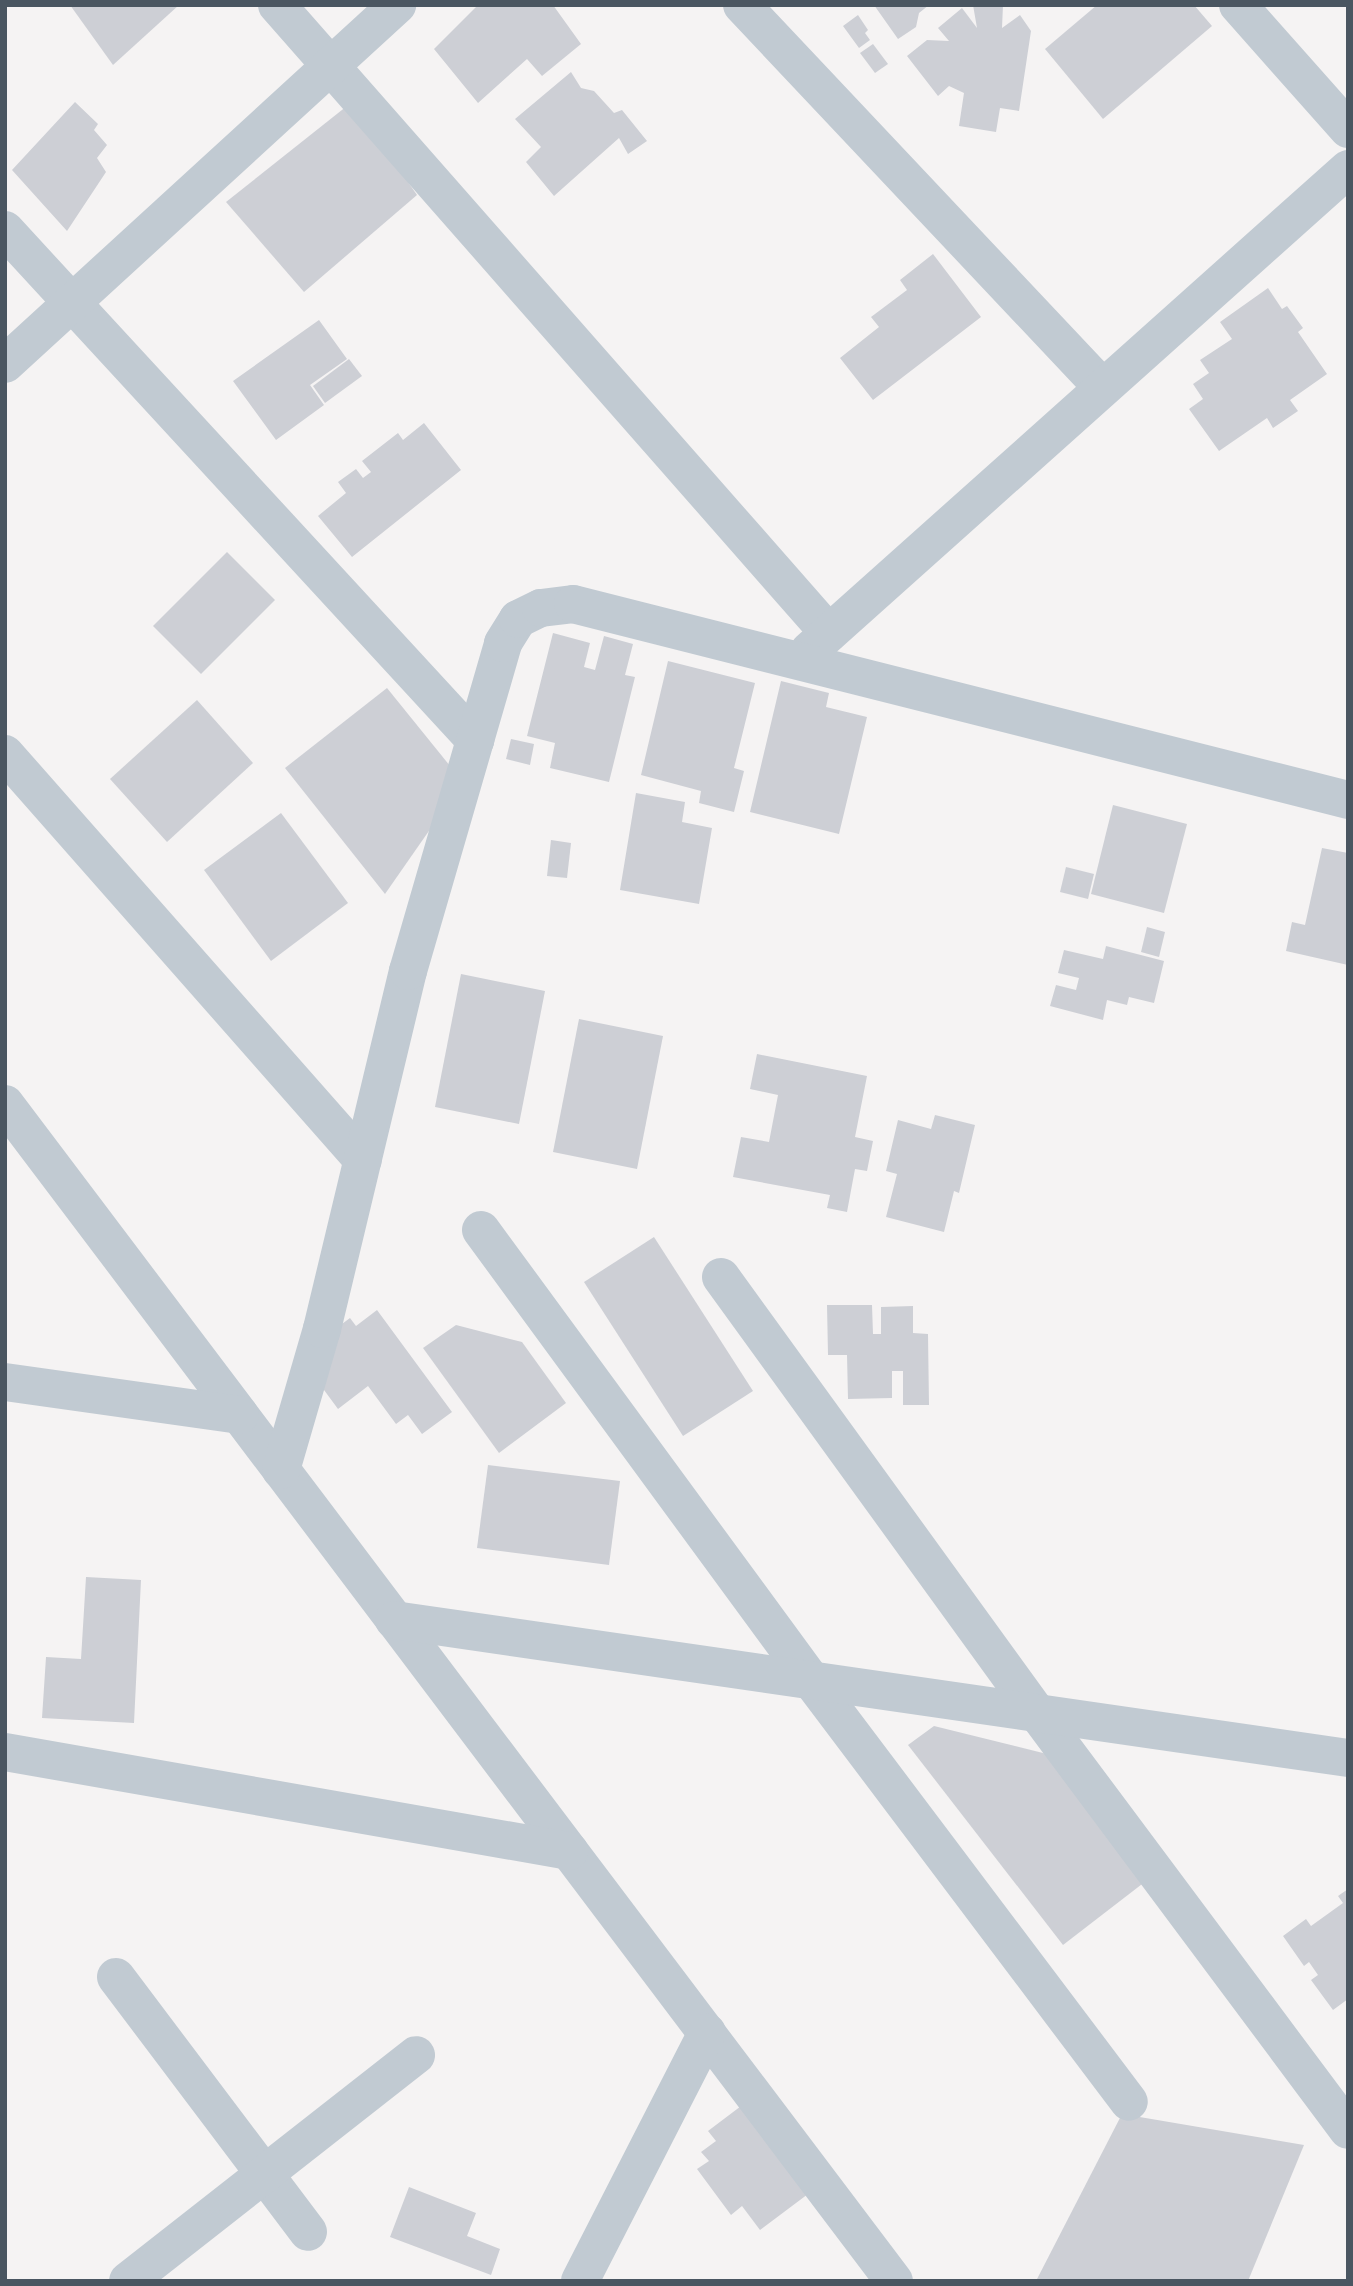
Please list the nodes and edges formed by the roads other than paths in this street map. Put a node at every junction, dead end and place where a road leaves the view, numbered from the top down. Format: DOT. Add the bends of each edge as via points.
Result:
graph roads {
  1 [pos="277,5"];
  2 [pos="397,5"];
  3 [pos="742,5"];
  4 [pos="1238,5"];
  5 [pos="330,66"];
  6 [pos="1348,129"];
  7 [pos="1348,169"];
  8 [pos="5,230"];
  9 [pos="71,304"];
  10 [pos="5,364"];
  11 [pos="1103,388"];
  12 [pos="829,633"];
  13 [pos="798,661"];
  14 [pos="475,740"];
  15 [pos="5,754"];
  16 [pos="1348,800"];
  17 [pos="5,1104"];
  18 [pos="363,1160"];
  19 [pos="481,1230"];
  20 [pos="721,1277"];
  21 [pos="5,1382"];
  22 [pos="240,1415"];
  23 [pos="281,1470"];
  24 [pos="394,1620"];
  25 [pos="811,1680"];
  26 [pos="1037,1713"];
  27 [pos="5,1752"];
  28 [pos="1348,1758"];
  29 [pos="569,1851"];
  30 [pos="116,1977"];
  31 [pos="707,2033"];
  32 [pos="416,2055"];
  33 [pos="1129,2102"];
  34 [pos="1348,2130"];
  35 [pos="264,2174"];
  36 [pos="308,2232"];
  37 [pos="128,2281"];
  38 [pos="580,2281"];
  39 [pos="894,2281"];
  1 -- 5 [label="street"];
  2 -- 5 [label="street"];
  3 -- 11 [label="street"];
  4 -- 6 [label="street"];
  5 -- 9 [label="street"];
  5 -- 12 [label="street"];
  7 -- 11 [label="street"];
  8 -- 9 [label="street"];
  9 -- 10 [label="street"];
  9 -- 14 [label="street"];
  11 -- 12 [label="street"];
  12 -- 13 [label="street"];
  13 -- 14 [label="street" via="573,604 541,608 518,619 503,643"];
  13 -- 16 [label="street"];
  14 -- 18 [label="street" via="408,971"];
  15 -- 18 [label="street"];
  17 -- 22 [label="street"];
  18 -- 23 [label="street" via="322,1329"];
  19 -- 25 [label="street"];
  20 -- 26 [label="street"];
  21 -- 22 [label="street"];
  22 -- 23 [label="street"];
  23 -- 24 [label="street"];
  24 -- 25 [label="street"];
  24 -- 29 [label="street"];
  25 -- 26 [label="street"];
  25 -- 33 [label="street"];
  26 -- 28 [label="street"];
  26 -- 34 [label="street"];
  27 -- 29 [label="street"];
  29 -- 31 [label="street"];
  30 -- 35 [label="street"];
  31 -- 38 [label="street"];
  31 -- 39 [label="street"];
  32 -- 35 [label="street"];
  35 -- 36 [label="street"];
  35 -- 37 [label="street"];
}
